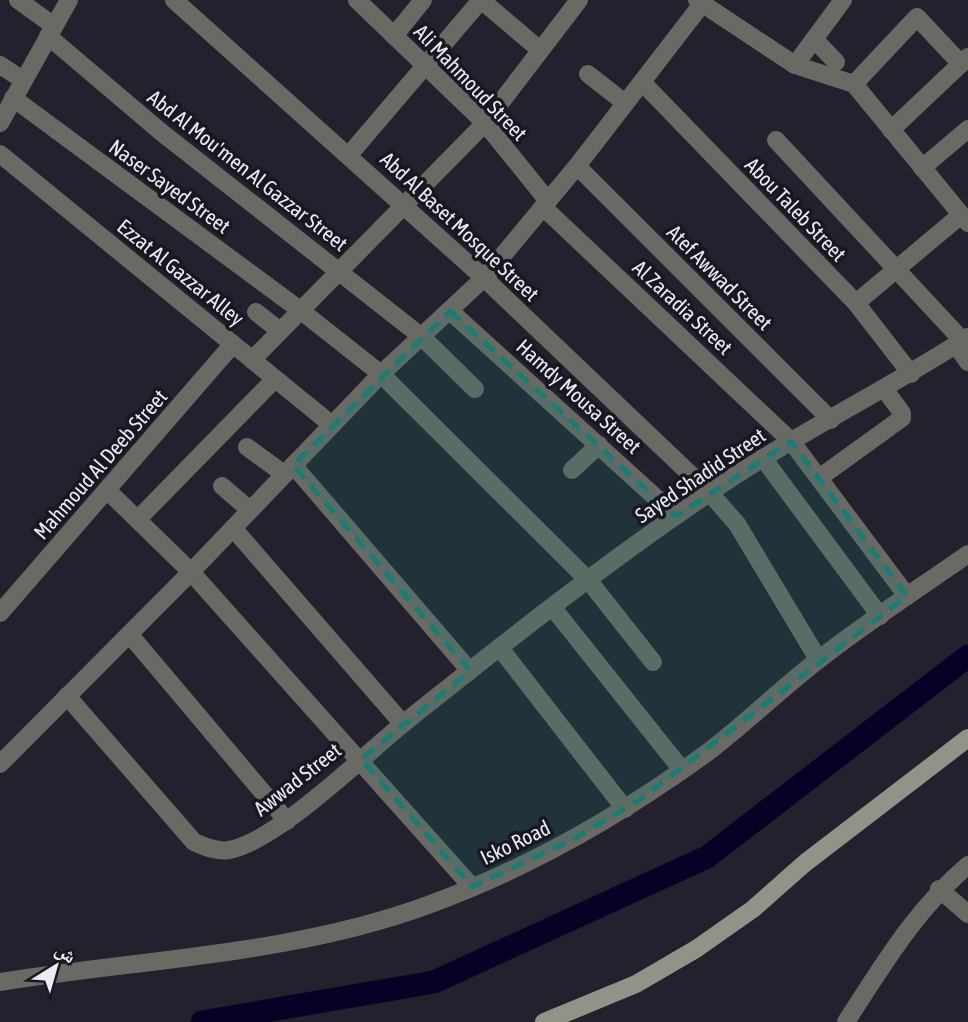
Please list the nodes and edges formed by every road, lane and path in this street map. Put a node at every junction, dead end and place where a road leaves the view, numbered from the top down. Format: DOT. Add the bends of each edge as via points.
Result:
graph roads {
  1 [pos="18,0"];
  2 [pos="69,0"];
  3 [pos="174,0"];
  4 [pos="357,0"];
  5 [pos="423,0"];
  6 [pos="481,0"];
  7 [pos="579,0"];
  8 [pos="843,0"];
  9 [pos="699,2"];
  10 [pos="51,31"];
  11 [pos="394,36"];
  12 [pos="814,39"];
  13 [pos="540,50"];
  14 [pos="965,60"];
  15 [pos="836,62"];
  16 [pos="0,65"];
  17 [pos="427,65"];
  18 [pos="795,65"];
  19 [pos="588,74"];
  20 [pos="23,80"];
  21 [pos="642,82"];
  22 [pos="854,85"];
  23 [pos="13,98"];
  24 [pos="625,103"];
  25 [pos="485,122"];
  26 [pos="0,123"];
  27 [pos="968,129"];
  28 [pos="891,130"];
  29 [pos="776,140"];
  30 [pos="0,154"];
  31 [pos="349,155"];
  32 [pos="577,166"];
  33 [pos="922,168"];
  34 [pos="546,204"];
  35 [pos="405,205"];
  36 [pos="965,219"];
  37 [pos="897,268"];
  38 [pos="338,271"];
  39 [pos="484,278"];
  40 [pos="856,303"];
  41 [pos="300,310"];
  42 [pos="450,311"];
  43 [pos="256,312"];
  44 [pos="280,331"];
  45 [pos="422,337"];
  46 [pos="962,341"];
  47 [pos="233,344"];
  48 [pos="252,360"];
  49 [pos="968,362"];
  50 [pos="381,374"];
  51 [pos="911,374"];
  52 [pos="275,379"];
  53 [pos="475,389"];
  54 [pos="885,390"];
  55 [pos="831,420"];
  56 [pos="332,425"];
  57 [pos="791,441"];
  58 [pos="599,445"];
  59 [pos="247,447"];
  60 [pos="763,458"];
  61 [pos="288,470"];
  62 [pos="572,470"];
  63 [pos="819,478"];
  64 [pos="222,486"];
  65 [pos="108,491"];
  66 [pos="709,492"];
  67 [pos="250,510"];
  68 [pos="676,516"];
  69 [pos="139,518"];
  70 [pos="233,528"];
  71 [pos="968,554"];
  72 [pos="191,572"];
  73 [pos="589,581"];
  74 [pos="907,596"];
  75 [pos="553,608"];
  76 [pos="0,613"];
  77 [pos="880,616"];
  78 [pos="130,635"];
  79 [pos="500,648"];
  80 [pos="818,659"];
  81 [pos="653,662"];
  82 [pos="471,671"];
  83 [pos="67,696"];
  84 [pos="403,724"];
  85 [pos="968,738"];
  86 [pos="361,759"];
  87 [pos="0,764"];
  88 [pos="682,770"];
  89 [pos="625,809"];
  90 [pos="287,821"];
  91 [pos="968,865"];
  92 [pos="472,887"];
  93 [pos="939,889"];
  94 [pos="968,914"];
  95 [pos="0,982"];
  96 [pos="544,1022"];
  97 [pos="846,1022"];
  1 -- 10 [label="street, Abd Al Mou'men Al Gazzar Street"];
  2 -- 10 [label="street"];
  3 -- 31 [label="street, Abd Al Baset Mosque Street"];
  4 -- 11 [label="street, Ali Mahmoud Street"];
  5 -- 11 [label="street"];
  6 -- 13 [label="street"];
  6 -- 17 [label="street"];
  7 -- 13 [label="street"];
  8 -- 12 [label="street"];
  9 -- 18 [label="street"];
  9 -- 21 [label="street"];
  10 -- 20 [label="street"];
  10 -- 38 [label="street, Abd Al Mou'men Al Gazzar Street" via="161,132"];
  11 -- 17 [label="street, Ali Mahmoud Street"];
  12 -- 15 [label="street"];
  12 -- 18 [label="street"];
  13 -- 25 [label="street"];
  14 -- 22 [label="street" via="917,18"];
  14 -- 28 [label="street"];
  16 -- 20 [label="street"];
  17 -- 25 [label="street, Ali Mahmoud Street"];
  17 -- 31 [label="street"];
  18 -- 22 [label="street"];
  19 -- 24 [label="street"];
  20 -- 23 [label="street"];
  21 -- 24 [label="street"];
  21 -- 40 [label="street, Abou Taleb Street"];
  22 -- 28 [label="street"];
  23 -- 26 [label="street"];
  23 -- 41 [label="street, Naser Sayed Street"];
  24 -- 32 [label="street"];
  25 -- 34 [label="street, Ali Mahmoud Street"];
  25 -- 35 [label="street"];
  27 -- 33 [label="street"];
  28 -- 33 [label="street"];
  29 -- 37 [label="street"];
  30 -- 47 [label="street, Ezzat Al Gazzar Alley"];
  31 -- 35 [label="street, Abd Al Baset Mosque Street"];
  32 -- 34 [label="street"];
  32 -- 55 [label="street, Atef Awwad Street"];
  33 -- 36 [label="street"];
  34 -- 39 [label="street"];
  34 -- 57 [label="street, Al Zaradia Street"];
  35 -- 38 [label="street"];
  35 -- 39 [label="street, Abd Al Baset Mosque Street"];
  36 -- 37 [label="street"];
  37 -- 40 [label="street"];
  37 -- 46 [label="street"];
  38 -- 41 [label="street"];
  38 -- 45 [label="street, Abd Al Mou'men Al Gazzar Street"];
  39 -- 42 [label="street"];
  39 -- 66 [label="street, Abd Al Baset Mosque Street"];
  40 -- 51 [label="street, Abou Taleb Street"];
  41 -- 44 [label="street"];
  41 -- 50 [label="street, Naser Sayed Street"];
  42 -- 45 [label="street"];
  42 -- 58 [label="street, Hamdy Mousa Street"];
  43 -- 44 [label="street"];
  44 -- 48 [label="street"];
  45 -- 50 [label="street"];
  45 -- 53 [label="street, Abd Al Mou'men Al Gazzar Street"];
  46 -- 49 [label="street"];
  46 -- 51 [label="street, Sayed Shadid Street"];
  47 -- 48 [label="street, Ezzat Al Gazzar Alley"];
  47 -- 65 [label="street, Mahmoud Al Deeb Street"];
  48 -- 52 [label="street, Ezzat Al Gazzar Alley"];
  50 -- 56 [label="street"];
  50 -- 73 [label="street, Naser Sayed Street"];
  51 -- 54 [label="street, Sayed Shadid Street"];
  52 -- 56 [label="street, Ezzat Al Gazzar Alley"];
  52 -- 69 [label="street"];
  54 -- 55 [label="street, Sayed Shadid Street"];
  54 -- 63 [label="street" via="902,413 899,421"];
  55 -- 57 [label="street, Sayed Shadid Street"];
  56 -- 61 [label="street"];
  57 -- 60 [label="street, Sayed Shadid Street"];
  57 -- 63 [label="street, Al Zaradia Street"];
  58 -- 62 [label="street"];
  58 -- 68 [label="street, Hamdy Mousa Street"];
  59 -- 61 [label="street"];
  60 -- 66 [label="street, Sayed Shadid Street"];
  60 -- 77 [label="street"];
  61 -- 67 [label="street"];
  61 -- 82 [label="street"];
  63 -- 74 [label="street, Al Zaradia Street"];
  64 -- 67 [label="street"];
  65 -- 69 [label="street"];
  65 -- 76 [label="street, Mahmoud Al Deeb Street"];
  66 -- 68 [label="street, Sayed Shadid Street"];
  66 -- 80 [label="street, Abd Al Baset Mosque Street" via="737,524"];
  67 -- 70 [label="street"];
  68 -- 73 [label="street, Sayed Shadid Street"];
  69 -- 72 [label="street"];
  70 -- 72 [label="street"];
  70 -- 84 [label="street"];
  71 -- 74 [label="street, Isko Road"];
  72 -- 78 [label="street"];
  72 -- 86 [label="street"];
  73 -- 75 [label="street, Sayed Shadid Street"];
  73 -- 81 [label="street, Naser Sayed Street"];
  74 -- 77 [label="street, Isko Road"];
  75 -- 79 [label="street, Sayed Shadid Street"];
  75 -- 88 [label="street"];
  77 -- 80 [label="street, Isko Road"];
  78 -- 83 [label="street"];
  78 -- 90 [label="street"];
  79 -- 82 [label="street, Sayed Shadid Street"];
  79 -- 89 [label="street"];
  80 -- 88 [label="street, Isko Road"];
  82 -- 84 [label="street, Awwad Street"];
  83 -- 87 [label="street"];
  83 -- 90 [label="street, Awwad Street" via="194,842 228,850"];
  84 -- 86 [label="street, Awwad Street"];
  85 -- 96 [label="street" via="696,949 636,984"];
  86 -- 90 [label="street, Awwad Street"];
  86 -- 92 [label="street"];
  88 -- 89 [label="street, Isko Road"];
  89 -- 92 [label="street, Isko Road" via="572,840"];
  91 -- 93 [label="street"];
  92 -- 95 [label="street, Isko Road" via="426,906 302,937"];
  93 -- 94 [label="street"];
  93 -- 97 [label="street" via="910,924"];
}
